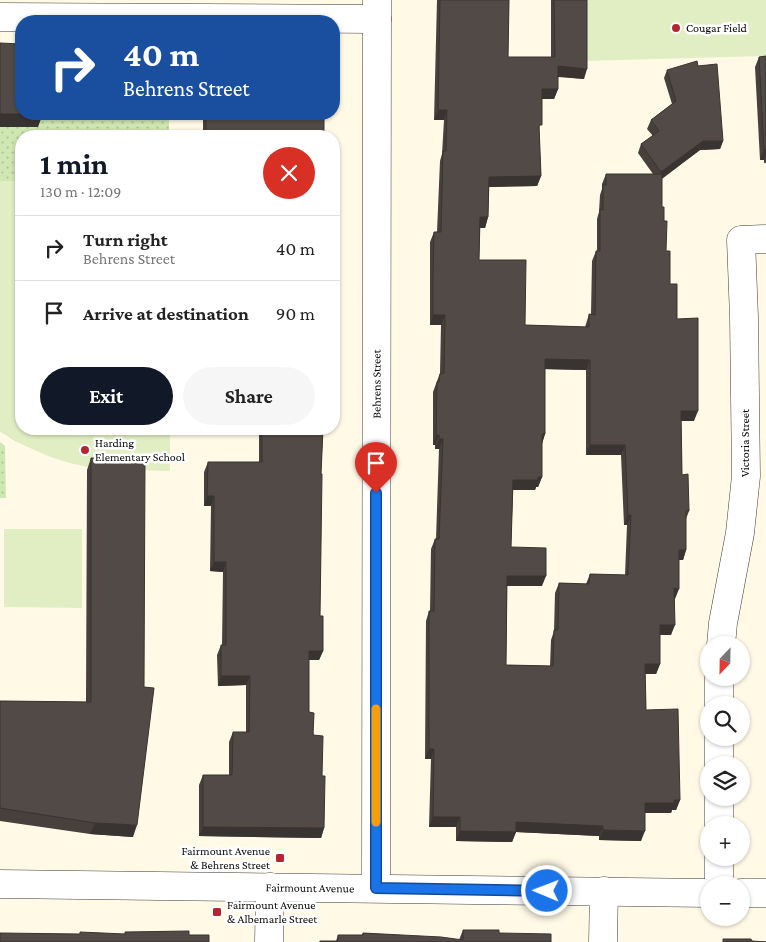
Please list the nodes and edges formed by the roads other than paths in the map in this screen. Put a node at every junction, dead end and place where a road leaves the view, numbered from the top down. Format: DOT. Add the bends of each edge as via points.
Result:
graph roads {
  1 [pos="377,10"];
  2 [pos="108,15"];
  3 [pos="0,17"];
  4 [pos="15,17"];
  5 [pos="754,239"];
  6 [pos="721,636"];
  7 [pos="0,884"];
  8 [pos="270,887"];
  9 [pos="376,888"];
  10 [pos="604,891"];
  11 [pos="700,893"];
  12 [pos="750,893"];
  13 [pos="766,893"];
  14 [pos="269,942"];
  15 [pos="603,942"];
  1 -- 2 [label="street"];
  1 -- 9 [label="street, Behrens Street"];
  3 -- 4 [label="street"];
  5 -- 6 [label="street, Victoria Street" via="744,317 746,476 740,533"];
  7 -- 8 [label="street, Fairmount Avenue"];
  8 -- 9 [label="street, Fairmount Avenue"];
  8 -- 14 [label="street"];
  9 -- 10 [label="street, Fairmount Avenue"];
  10 -- 11 [label="street, Fairmount Avenue"];
  10 -- 15 [label="street"];
  12 -- 13 [label="street"];
}
